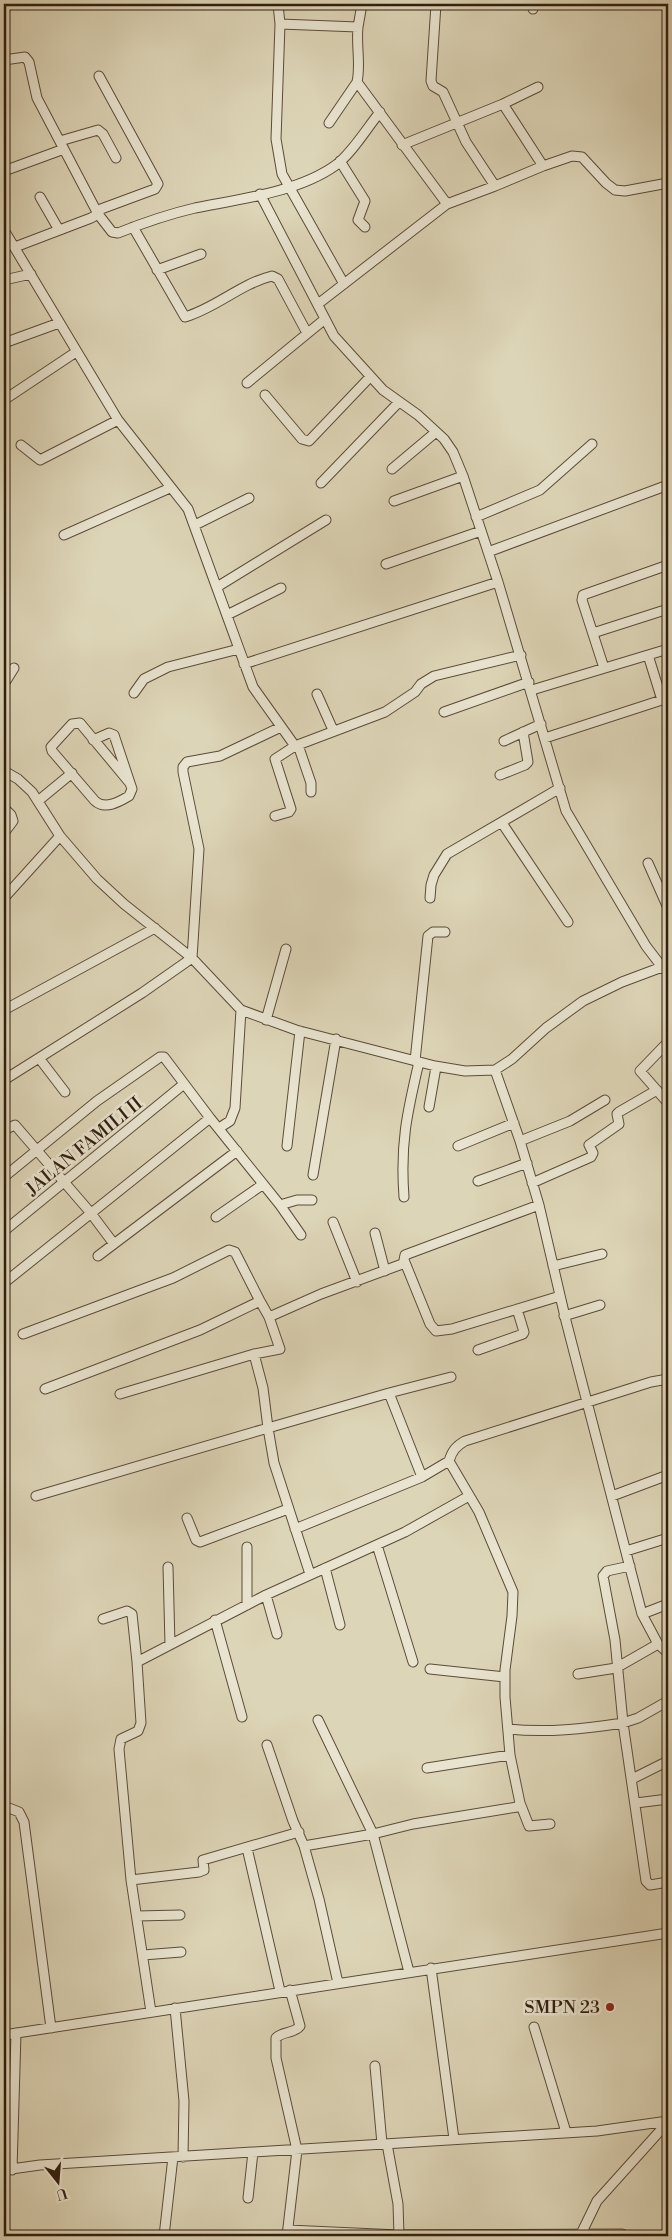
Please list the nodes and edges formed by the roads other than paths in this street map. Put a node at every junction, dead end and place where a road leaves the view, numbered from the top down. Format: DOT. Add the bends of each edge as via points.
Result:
graph roads {
  1 [pos="278,4"];
  2 [pos="362,4"];
  3 [pos="436,4"];
  4 [pos="280,24"];
  5 [pos="358,27"];
  6 [pos="4,60"];
  7 [pos="99,76"];
  8 [pos="357,82"];
  9 [pos="538,87"];
  10 [pos="503,104"];
  11 [pos="378,114"];
  12 [pos="455,121"];
  13 [pos="328,122"];
  14 [pos="62,145"];
  15 [pos="402,145"];
  16 [pos="116,158"];
  17 [pos="340,161"];
  18 [pos="543,166"];
  19 [pos="4,171"];
  20 [pos="668,183"];
  21 [pos="288,186"];
  22 [pos="495,186"];
  23 [pos="260,194"];
  24 [pos="40,197"];
  25 [pos="447,204"];
  26 [pos="98,214"];
  27 [pos="133,227"];
  28 [pos="365,227"];
  29 [pos="4,230"];
  30 [pos="60,230"];
  31 [pos="15,247"];
  32 [pos="201,254"];
  33 [pos="157,270"];
  34 [pos="31,274"];
  35 [pos="4,280"];
  36 [pos="344,284"];
  37 [pos="318,304"];
  38 [pos="325,319"];
  39 [pos="59,322"];
  40 [pos="307,333"];
  41 [pos="4,343"];
  42 [pos="76,352"];
  43 [pos="370,377"];
  44 [pos="247,383"];
  45 [pos="265,395"];
  46 [pos="4,400"];
  47 [pos="398,402"];
  48 [pos="118,420"];
  49 [pos="436,432"];
  50 [pos="592,444"];
  51 [pos="21,445"];
  52 [pos="392,469"];
  53 [pos="463,476"];
  54 [pos="321,483"];
  55 [pos="668,485"];
  56 [pos="170,488"];
  57 [pos="249,498"];
  58 [pos="394,501"];
  59 [pos="476,516"];
  60 [pos="326,520"];
  61 [pos="195,525"];
  62 [pos="481,531"];
  63 [pos="64,535"];
  64 [pos="488,552"];
  65 [pos="386,564"];
  66 [pos="668,565"];
  67 [pos="498,582"];
  68 [pos="217,586"];
  69 [pos="281,588"];
  70 [pos="668,610"];
  71 [pos="227,615"];
  72 [pos="593,633"];
  73 [pos="239,649"];
  74 [pos="668,649"];
  75 [pos="521,655"];
  76 [pos="648,655"];
  77 [pos="244,664"];
  78 [pos="14,668"];
  79 [pos="604,668"];
  80 [pos="4,684"];
  81 [pos="530,686"];
  82 [pos="134,693"];
  83 [pos="317,694"];
  84 [pos="665,699"];
  85 [pos="444,712"];
  86 [pos="541,724"];
  87 [pos="281,727"];
  88 [pos="333,730"];
  89 [pos="523,732"];
  90 [pos="545,738"];
  91 [pos="93,740"];
  92 [pos="504,741"];
  93 [pos="297,746"];
  94 [pos="4,771"];
  95 [pos="72,773"];
  96 [pos="500,775"];
  97 [pos="129,782"];
  98 [pos="560,788"];
  99 [pos="311,792"];
  100 [pos="38,801"];
  101 [pos="4,808"];
  102 [pos="275,816"];
  103 [pos="502,823"];
  104 [pos="4,833"];
  105 [pos="60,836"];
  106 [pos="648,863"];
  107 [pos="4,898"];
  108 [pos="430,898"];
  109 [pos="668,908"];
  110 [pos="568,922"];
  111 [pos="154,928"];
  112 [pos="445,932"];
  113 [pos="286,948"];
  114 [pos="192,958"];
  115 [pos="665,969"];
  116 [pos="4,1010"];
  117 [pos="241,1010"];
  118 [pos="266,1020"];
  119 [pos="300,1031"];
  120 [pos="336,1039"];
  121 [pos="668,1042"];
  122 [pos="40,1058"];
  123 [pos="417,1061"];
  124 [pos="436,1067"];
  125 [pos="495,1070"];
  126 [pos="4,1080"];
  127 [pos="184,1084"];
  128 [pos="656,1090"];
  129 [pos="65,1092"];
  130 [pos="605,1100"];
  131 [pos="668,1103"];
  132 [pos="430,1106"];
  133 [pos="210,1118"];
  134 [pos="514,1123"];
  135 [pos="219,1128"];
  136 [pos="4,1130"];
  137 [pos="520,1141"];
  138 [pos="288,1146"];
  139 [pos="458,1146"];
  140 [pos="36,1151"];
  141 [pos="237,1151"];
  142 [pos="527,1163"];
  143 [pos="313,1174"];
  144 [pos="4,1177"];
  145 [pos="478,1181"];
  146 [pos="65,1183"];
  147 [pos="532,1183"];
  148 [pos="262,1184"];
  149 [pos="404,1197"];
  150 [pos="312,1200"];
  151 [pos="280,1205"];
  152 [pos="539,1205"];
  153 [pos="90,1212"];
  154 [pos="216,1216"];
  155 [pos="333,1222"];
  156 [pos="4,1232"];
  157 [pos="375,1233"];
  158 [pos="301,1235"];
  159 [pos="114,1244"];
  160 [pos="602,1254"];
  161 [pos="98,1256"];
  162 [pos="405,1263"];
  163 [pos="553,1266"];
  164 [pos="385,1271"];
  165 [pos="357,1282"];
  166 [pos="4,1283"];
  167 [pos="560,1296"];
  168 [pos="260,1301"];
  169 [pos="600,1305"];
  170 [pos="517,1309"];
  171 [pos="564,1316"];
  172 [pos="269,1318"];
  173 [pos="23,1334"];
  174 [pos="478,1350"];
  175 [pos="254,1354"];
  176 [pos="451,1377"];
  177 [pos="668,1379"];
  178 [pos="45,1389"];
  179 [pos="389,1393"];
  180 [pos="120,1394"];
  181 [pos="586,1402"];
  182 [pos="268,1428"];
  183 [pos="449,1461"];
  184 [pos="668,1475"];
  185 [pos="422,1477"];
  186 [pos="36,1496"];
  187 [pos="469,1496"];
  188 [pos="612,1496"];
  189 [pos="288,1509"];
  190 [pos="186,1518"];
  191 [pos="295,1529"];
  192 [pos="668,1538"];
  193 [pos="377,1545"];
  194 [pos="247,1547"];
  195 [pos="626,1551"];
  196 [pos="630,1566"];
  197 [pos="168,1567"];
  198 [pos="325,1568"];
  199 [pos="310,1574"];
  200 [pos="266,1595"];
  201 [pos="668,1604"];
  202 [pos="247,1605"];
  203 [pos="642,1614"];
  204 [pos="103,1619"];
  205 [pos="215,1620"];
  206 [pos="340,1625"];
  207 [pos="277,1634"];
  208 [pos="658,1644"];
  209 [pos="170,1645"];
  210 [pos="668,1653"];
  211 [pos="137,1662"];
  212 [pos="413,1662"];
  213 [pos="616,1668"];
  214 [pos="430,1669"];
  215 [pos="578,1674"];
  216 [pos="505,1677"];
  217 [pos="668,1701"];
  218 [pos="242,1717"];
  219 [pos="318,1720"];
  220 [pos="624,1723"];
  221 [pos="508,1729"];
  222 [pos="267,1745"];
  223 [pos="510,1755"];
  224 [pos="668,1761"];
  225 [pos="427,1768"];
  226 [pos="632,1779"];
  227 [pos="668,1799"];
  228 [pos="520,1803"];
  229 [pos="636,1803"];
  230 [pos="9,1808"];
  231 [pos="550,1824"];
  232 [pos="299,1832"];
  233 [pos="373,1834"];
  234 [pos="304,1846"];
  235 [pos="247,1848"];
  236 [pos="131,1880"];
  237 [pos="668,1882"];
  238 [pos="180,1915"];
  239 [pos="137,1916"];
  240 [pos="668,1932"];
  241 [pos="181,1952"];
  242 [pos="143,1956"];
  243 [pos="407,1966"];
  244 [pos="431,1968"];
  245 [pos="336,1978"];
  246 [pos="279,1990"];
  247 [pos="290,1990"];
  248 [pos="150,2007"];
  249 [pos="175,2008"];
  250 [pos="51,2021"];
  251 [pos="534,2027"];
  252 [pos="16,2033"];
  253 [pos="4,2035"];
  254 [pos="375,2066"];
  255 [pos="668,2122"];
  256 [pos="565,2129"];
  257 [pos="454,2136"];
  258 [pos="384,2144"];
  259 [pos="297,2146"];
  260 [pos="253,2152"];
  261 [pos="181,2154"];
  262 [pos="10,2166"];
  263 [pos="248,2198"];
  264 [pos="288,2233"];
  265 [pos="580,2235"];
  266 [pos="164,2236"];
  267 [pos="399,2236"];
  268 [pos="626,2236"];
  1 -- 4 [label="street"];
  2 -- 5 [label="street"];
  3 -- 12 [label="street" via="431,81 443,92"];
  4 -- 5 [label="street"];
  4 -- 21 [label="street" via="276,139 282,174"];
  5 -- 8 [label="street" via="356,47 360,69"];
  6 -- 14 [label="street" via="27,59 38,98"];
  7 -- 26 [label="street" via="158,184 155,189 102,209"];
  8 -- 11 [label="street"];
  8 -- 13 [label="street"];
  9 -- 10 [label="street"];
  10 -- 12 [label="street"];
  10 -- 18 [label="street"];
  11 -- 15 [label="street"];
  11 -- 17 [label="street"];
  12 -- 15 [label="street"];
  12 -- 22 [label="street"];
  14 -- 16 [label="street" via="98,130 104,134"];
  14 -- 19 [label="street"];
  14 -- 26 [label="street"];
  15 -- 25 [label="street"];
  17 -- 21 [label="street" via="315,178"];
  17 -- 28 [label="street" via="365,201 358,220"];
  18 -- 20 [label="street" via="572,156 582,157 606,183 619,191"];
  18 -- 22 [label="street"];
  21 -- 23 [label="street"];
  21 -- 36 [label="street"];
  22 -- 25 [label="street"];
  23 -- 27 [label="street"];
  23 -- 37 [label="street"];
  24 -- 30 [label="street"];
  25 -- 36 [label="street"];
  26 -- 27 [label="street" via="115,233"];
  26 -- 30 [label="street"];
  27 -- 33 [label="street"];
  29 -- 31 [label="street"];
  30 -- 31 [label="street"];
  31 -- 34 [label="street"];
  32 -- 33 [label="street"];
  33 -- 40 [label="street" via="185,317 236,290 275,276"];
  34 -- 35 [label="street"];
  34 -- 39 [label="street"];
  36 -- 37 [label="street"];
  37 -- 38 [label="street"];
  38 -- 40 [label="street"];
  38 -- 43 [label="street" via="334,336"];
  39 -- 41 [label="street"];
  39 -- 42 [label="street"];
  40 -- 44 [label="street"];
  42 -- 46 [label="street"];
  42 -- 48 [label="street"];
  43 -- 45 [label="street" via="309,441 302,439"];
  43 -- 47 [label="street"];
  47 -- 49 [label="street"];
  47 -- 54 [label="street"];
  48 -- 51 [label="street" via="40,460"];
  48 -- 56 [label="street"];
  49 -- 52 [label="street"];
  49 -- 53 [label="street" via="453,452"];
  50 -- 59 [label="street" via="540,490"];
  53 -- 58 [label="street"];
  53 -- 59 [label="street"];
  55 -- 64 [label="street"];
  56 -- 61 [label="street" via="188,509"];
  56 -- 63 [label="street"];
  57 -- 61 [label="street"];
  59 -- 62 [label="street"];
  60 -- 68 [label="street"];
  61 -- 68 [label="street"];
  62 -- 64 [label="street"];
  62 -- 65 [label="street"];
  64 -- 67 [label="street"];
  66 -- 72 [label="street" via="584,594 582,600"];
  67 -- 75 [label="street"];
  67 -- 77 [label="street"];
  68 -- 71 [label="street"];
  69 -- 71 [label="street"];
  70 -- 72 [label="street"];
  71 -- 73 [label="street"];
  72 -- 79 [label="street"];
  73 -- 77 [label="street"];
  73 -- 82 [label="street" via="168,667 144,679"];
  74 -- 76 [label="street"];
  75 -- 81 [label="street"];
  75 -- 88 [label="street" via="434,676 385,712"];
  76 -- 79 [label="street"];
  76 -- 84 [label="street"];
  77 -- 87 [label="street" via="258,697"];
  78 -- 80 [label="street"];
  79 -- 81 [label="street"];
  81 -- 85 [label="street"];
  81 -- 86 [label="street"];
  83 -- 88 [label="street"];
  84 -- 90 [label="street"];
  86 -- 89 [label="street"];
  86 -- 90 [label="street"];
  87 -- 93 [label="street"];
  87 -- 114 [label="street" via="220,756 187,762 183,767 199,849"];
  88 -- 93 [label="street"];
  89 -- 92 [label="street"];
  89 -- 96 [label="street" via="528,762"];
  90 -- 98 [label="street"];
  91 -- 95 [label="street" via="80,723 75,723 51,746"];
  91 -- 97 [label="street"];
  91 -- 97 [label="street" via="109,733 114,735"];
  93 -- 99 [label="street" via="311,783"];
  93 -- 102 [label="street" via="275,760 291,809"];
  94 -- 100 [label="street" via="18,779"];
  95 -- 97 [label="street" via="99,805 105,806 129,796 132,789"];
  95 -- 100 [label="street"];
  98 -- 103 [label="street"];
  98 -- 115 [label="street" via="571,821 646,946"];
  100 -- 105 [label="street"];
  101 -- 104 [label="street" via="13,821"];
  103 -- 108 [label="street" via="447,854 434,876"];
  103 -- 110 [label="street"];
  105 -- 107 [label="street"];
  105 -- 111 [label="street" via="97,879"];
  106 -- 109 [label="street"];
  111 -- 114 [label="street"];
  111 -- 116 [label="street"];
  112 -- 123 [label="street" via="433,932 428,936"];
  113 -- 118 [label="street"];
  114 -- 117 [label="street"];
  114 -- 122 [label="street"];
  115 -- 125 [label="street" via="622,982 583,1001"];
  117 -- 118 [label="street"];
  117 -- 135 [label="street" via="235,1108 230,1121"];
  118 -- 119 [label="street"];
  119 -- 120 [label="street"];
  119 -- 138 [label="street"];
  120 -- 123 [label="street"];
  120 -- 143 [label="street"];
  121 -- 128 [label="street" via="640,1071"];
  122 -- 126 [label="street"];
  122 -- 129 [label="street"];
  123 -- 124 [label="street"];
  123 -- 149 [label="street" via="402,1140"];
  124 -- 125 [label="street" via="465,1071"];
  124 -- 132 [label="street"];
  125 -- 134 [label="street"];
  127 -- 133 [label="street"];
  127 -- 140 [label="street" via="164,1057 158,1057"];
  127 -- 146 [label="street, JALAN FAMILI II"];
  128 -- 131 [label="street"];
  128 -- 147 [label="street" via="617,1114 619,1124 589,1145 593,1153 591,1157"];
  130 -- 137 [label="street" via="570,1121"];
  133 -- 135 [label="street"];
  133 -- 153 [label="street"];
  134 -- 137 [label="street"];
  134 -- 139 [label="street"];
  135 -- 141 [label="street"];
  136 -- 140 [label="street" via="15,1125"];
  137 -- 142 [label="street"];
  140 -- 144 [label="street"];
  140 -- 146 [label="street"];
  141 -- 148 [label="street"];
  141 -- 159 [label="street"];
  142 -- 145 [label="street"];
  142 -- 147 [label="street"];
  146 -- 153 [label="street"];
  146 -- 156 [label="street, JALAN FAMILI II"];
  147 -- 152 [label="street"];
  148 -- 151 [label="street"];
  148 -- 154 [label="street"];
  150 -- 151 [label="street"];
  151 -- 158 [label="street"];
  152 -- 162 [label="street" via="405,1255"];
  152 -- 163 [label="street"];
  153 -- 159 [label="street"];
  153 -- 166 [label="street"];
  155 -- 165 [label="street"];
  157 -- 164 [label="street"];
  159 -- 161 [label="street"];
  160 -- 163 [label="street"];
  162 -- 164 [label="street"];
  162 -- 170 [label="street" via="436,1332"];
  163 -- 167 [label="street"];
  164 -- 165 [label="street"];
  165 -- 172 [label="street" via="321,1294"];
  167 -- 170 [label="street"];
  167 -- 171 [label="street"];
  168 -- 172 [label="street"];
  168 -- 173 [label="street" via="236,1252 229,1250 173,1278"];
  168 -- 178 [label="street" via="200,1330"];
  169 -- 171 [label="street"];
  170 -- 174 [label="street" via="523,1334"];
  171 -- 181 [label="street"];
  172 -- 175 [label="street" via="280,1349"];
  175 -- 180 [label="street"];
  175 -- 182 [label="street" via="263,1388"];
  176 -- 179 [label="street"];
  177 -- 181 [label="street"];
  179 -- 182 [label="street"];
  179 -- 185 [label="street"];
  181 -- 183 [label="street" via="465,1441 457,1446"];
  181 -- 188 [label="street"];
  182 -- 186 [label="street"];
  182 -- 189 [label="street" via="274,1463"];
  183 -- 185 [label="street"];
  183 -- 187 [label="street"];
  184 -- 188 [label="street"];
  185 -- 191 [label="street"];
  187 -- 193 [label="street"];
  187 -- 216 [label="street" via="488,1529 513,1592"];
  188 -- 195 [label="street"];
  189 -- 190 [label="street" via="200,1542"];
  189 -- 191 [label="street"];
  191 -- 199 [label="street"];
  192 -- 195 [label="street"];
  193 -- 198 [label="street"];
  193 -- 212 [label="street"];
  194 -- 202 [label="street"];
  195 -- 196 [label="street"];
  196 -- 203 [label="street"];
  196 -- 213 [label="street" via="607,1571 604,1575"];
  197 -- 209 [label="street"];
  198 -- 199 [label="street"];
  198 -- 206 [label="street"];
  199 -- 200 [label="street"];
  200 -- 202 [label="street"];
  200 -- 207 [label="street"];
  201 -- 203 [label="street"];
  202 -- 205 [label="street"];
  203 -- 208 [label="street"];
  204 -- 211 [label="street" via="128,1611 132,1614"];
  205 -- 209 [label="street"];
  205 -- 218 [label="street"];
  208 -- 210 [label="street"];
  208 -- 213 [label="street"];
  209 -- 211 [label="street"];
  211 -- 236 [label="street" via="141,1723 138,1731 121,1739 119,1749"];
  213 -- 215 [label="street"];
  213 -- 220 [label="street"];
  214 -- 216 [label="street"];
  216 -- 221 [label="street"];
  217 -- 220 [label="street"];
  219 -- 233 [label="street"];
  220 -- 221 [label="street" via="564,1731"];
  220 -- 226 [label="street"];
  221 -- 223 [label="street"];
  222 -- 232 [label="street"];
  223 -- 225 [label="street"];
  223 -- 228 [label="street"];
  224 -- 226 [label="street"];
  226 -- 229 [label="street"];
  227 -- 229 [label="street"];
  228 -- 231 [label="street" via="529,1826"];
  228 -- 233 [label="street" via="518,1807 413,1824"];
  229 -- 237 [label="street" via="646,1881 650,1885"];
  230 -- 250 [label="street" via="19,1812 24,1822"];
  232 -- 234 [label="street"];
  232 -- 235 [label="street"];
  233 -- 234 [label="street"];
  233 -- 243 [label="street"];
  234 -- 245 [label="street" via="320,1899"];
  235 -- 236 [label="street" via="203,1860 204,1870 199,1872"];
  235 -- 246 [label="street"];
  236 -- 239 [label="street"];
  238 -- 239 [label="street"];
  239 -- 242 [label="street"];
  240 -- 244 [label="street"];
  241 -- 242 [label="street"];
  242 -- 248 [label="street"];
  243 -- 244 [label="street"];
  243 -- 245 [label="street"];
  244 -- 257 [label="street"];
  245 -- 247 [label="street"];
  246 -- 247 [label="street"];
  246 -- 249 [label="street"];
  247 -- 259 [label="street" via="300,2026 277,2036 276,2058"];
  248 -- 249 [label="street"];
  248 -- 250 [label="street"];
  249 -- 261 [label="street" via="182,2079"];
  250 -- 252 [label="street"];
  251 -- 256 [label="street"];
  252 -- 253 [label="street"];
  252 -- 262 [label="street"];
  254 -- 258 [label="street"];
  255 -- 256 [label="street" via="628,2128"];
  255 -- 265 [label="street" via="597,2201"];
  256 -- 257 [label="street"];
  257 -- 258 [label="street"];
  258 -- 259 [label="street"];
  258 -- 267 [label="street" via="398,2204"];
  259 -- 260 [label="street"];
  259 -- 264 [label="street"];
  260 -- 261 [label="street"];
  260 -- 263 [label="street"];
  261 -- 262 [label="street"];
  261 -- 266 [label="street"];
  264 -- 267 [label="street"];
  265 -- 267 [label="street"];
  265 -- 268 [label="street"];
}
